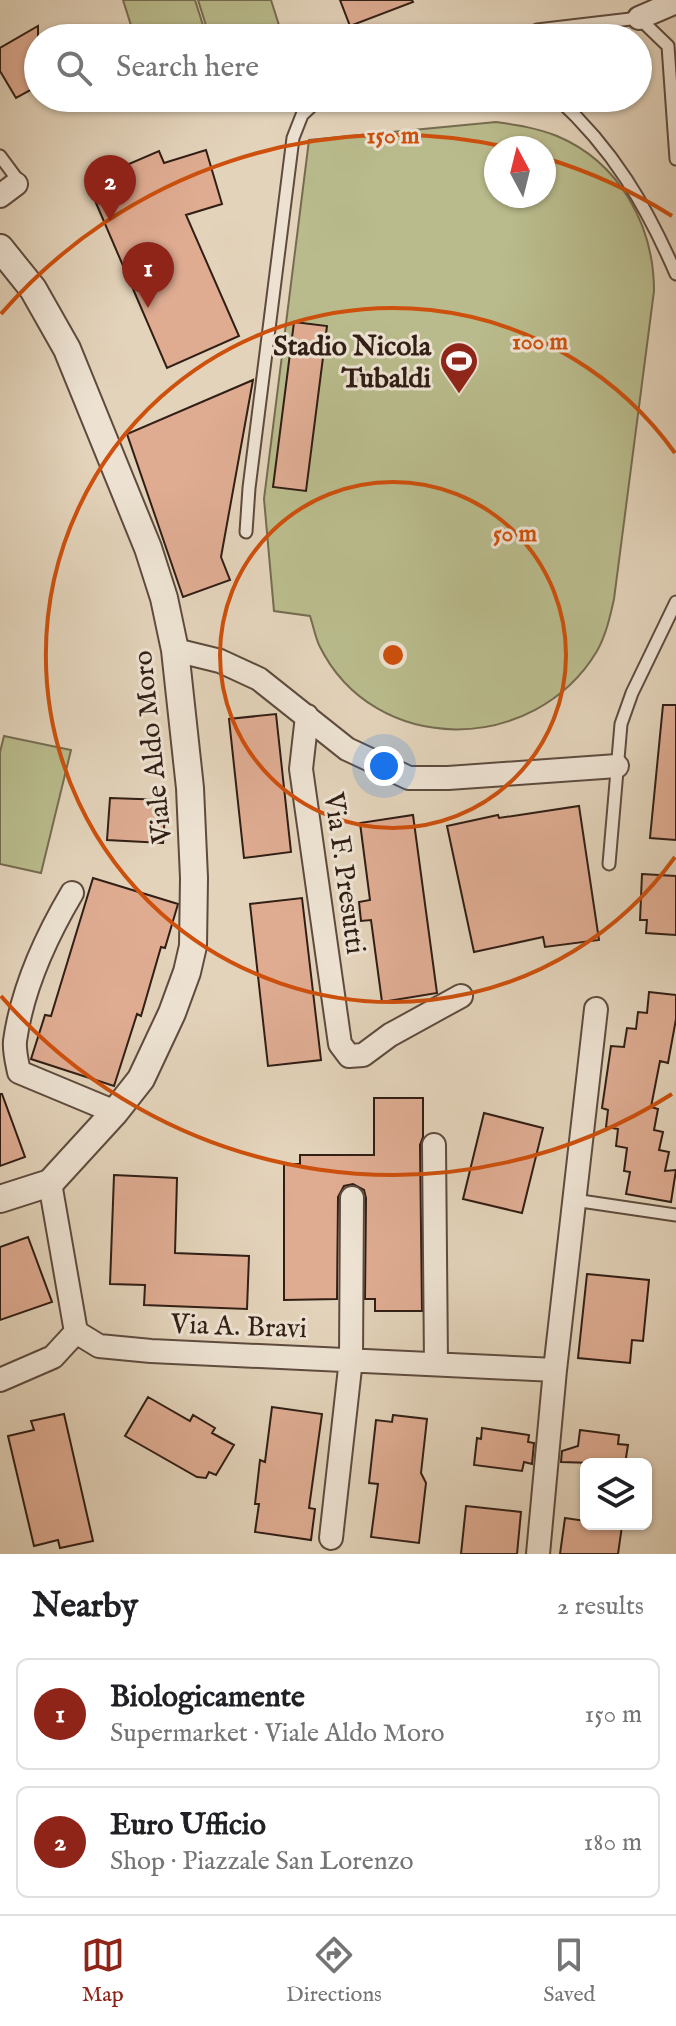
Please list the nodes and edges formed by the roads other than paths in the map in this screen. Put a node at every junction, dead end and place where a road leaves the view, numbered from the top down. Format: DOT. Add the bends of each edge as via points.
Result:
graph roads {
  1 [pos="676,2"];
  2 [pos="639,18"];
  3 [pos="588,24"];
  4 [pos="645,24"];
  5 [pos="652,31"];
  6 [pos="305,112"];
  7 [pos="572,112"];
  8 [pos="0,156"];
  9 [pos="676,159"];
  10 [pos="8,190"];
  11 [pos="0,248"];
  12 [pos="676,274"];
  13 [pos="246,532"];
  14 [pos="676,602"];
  15 [pos="175,650"];
  16 [pos="307,716"];
  17 [pos="617,766"];
  18 [pos="609,864"];
  19 [pos="72,893"];
  20 [pos="461,996"];
  21 [pos="596,1009"];
  22 [pos="115,1112"];
  23 [pos="434,1145"];
  24 [pos="50,1183"];
  25 [pos="352,1198"];
  26 [pos="0,1199"];
  27 [pos="574,1200"];
  28 [pos="676,1215"];
  29 [pos="76,1332"];
  30 [pos="351,1359"];
  31 [pos="436,1363"];
  32 [pos="555,1370"];
  33 [pos="0,1380"];
  34 [pos="331,1538"];
  35 [pos="538,1554"];
  1 -- 2 [label="street"];
  2 -- 3 [label="lane"];
  2 -- 4 [label="lane"];
  5 -- 9 [label="lane" via="668,46"];
  6 -- 13 [label="lane" via="293,138"];
  7 -- 12 [label="lane" via="638,194"];
  8 -- 10 [label="lane" via="20,183"];
  11 -- 15 [label="street, Viale Aldo Moro" via="33,289 67,349 148,548"];
  14 -- 17 [label="lane" via="621,724"];
  15 -- 16 [label="street" via="220,661 259,679"];
  15 -- 22 [label="street, Viale Aldo Moro" via="190,788 193,946 172,1013 141,1079"];
  16 -- 17 [label="street" via="347,749 409,778"];
  16 -- 20 [label="street, Via F. Presutti" via="301,769 340,1044 349,1056 363,1055"];
  17 -- 18 [label="lane"];
  19 -- 22 [label="street" via="30,983 14,1044 19,1072"];
  21 -- 27 [label="street"];
  22 -- 24 [label="street, Viale Aldo Moro"];
  23 -- 31 [label="street"];
  24 -- 26 [label="street, Viale Aldo Moro"];
  24 -- 29 [label="street"];
  25 -- 30 [label="street"];
  27 -- 28 [label="lane"];
  27 -- 32 [label="street"];
  29 -- 30 [label="street, Via A. Bravi" via="99,1346"];
  29 -- 33 [label="street" via="53,1357"];
  30 -- 31 [label="street, Via A. Bravi"];
  30 -- 34 [label="street"];
  31 -- 32 [label="street, Via A. Bravi"];
  32 -- 35 [label="street"];
}
